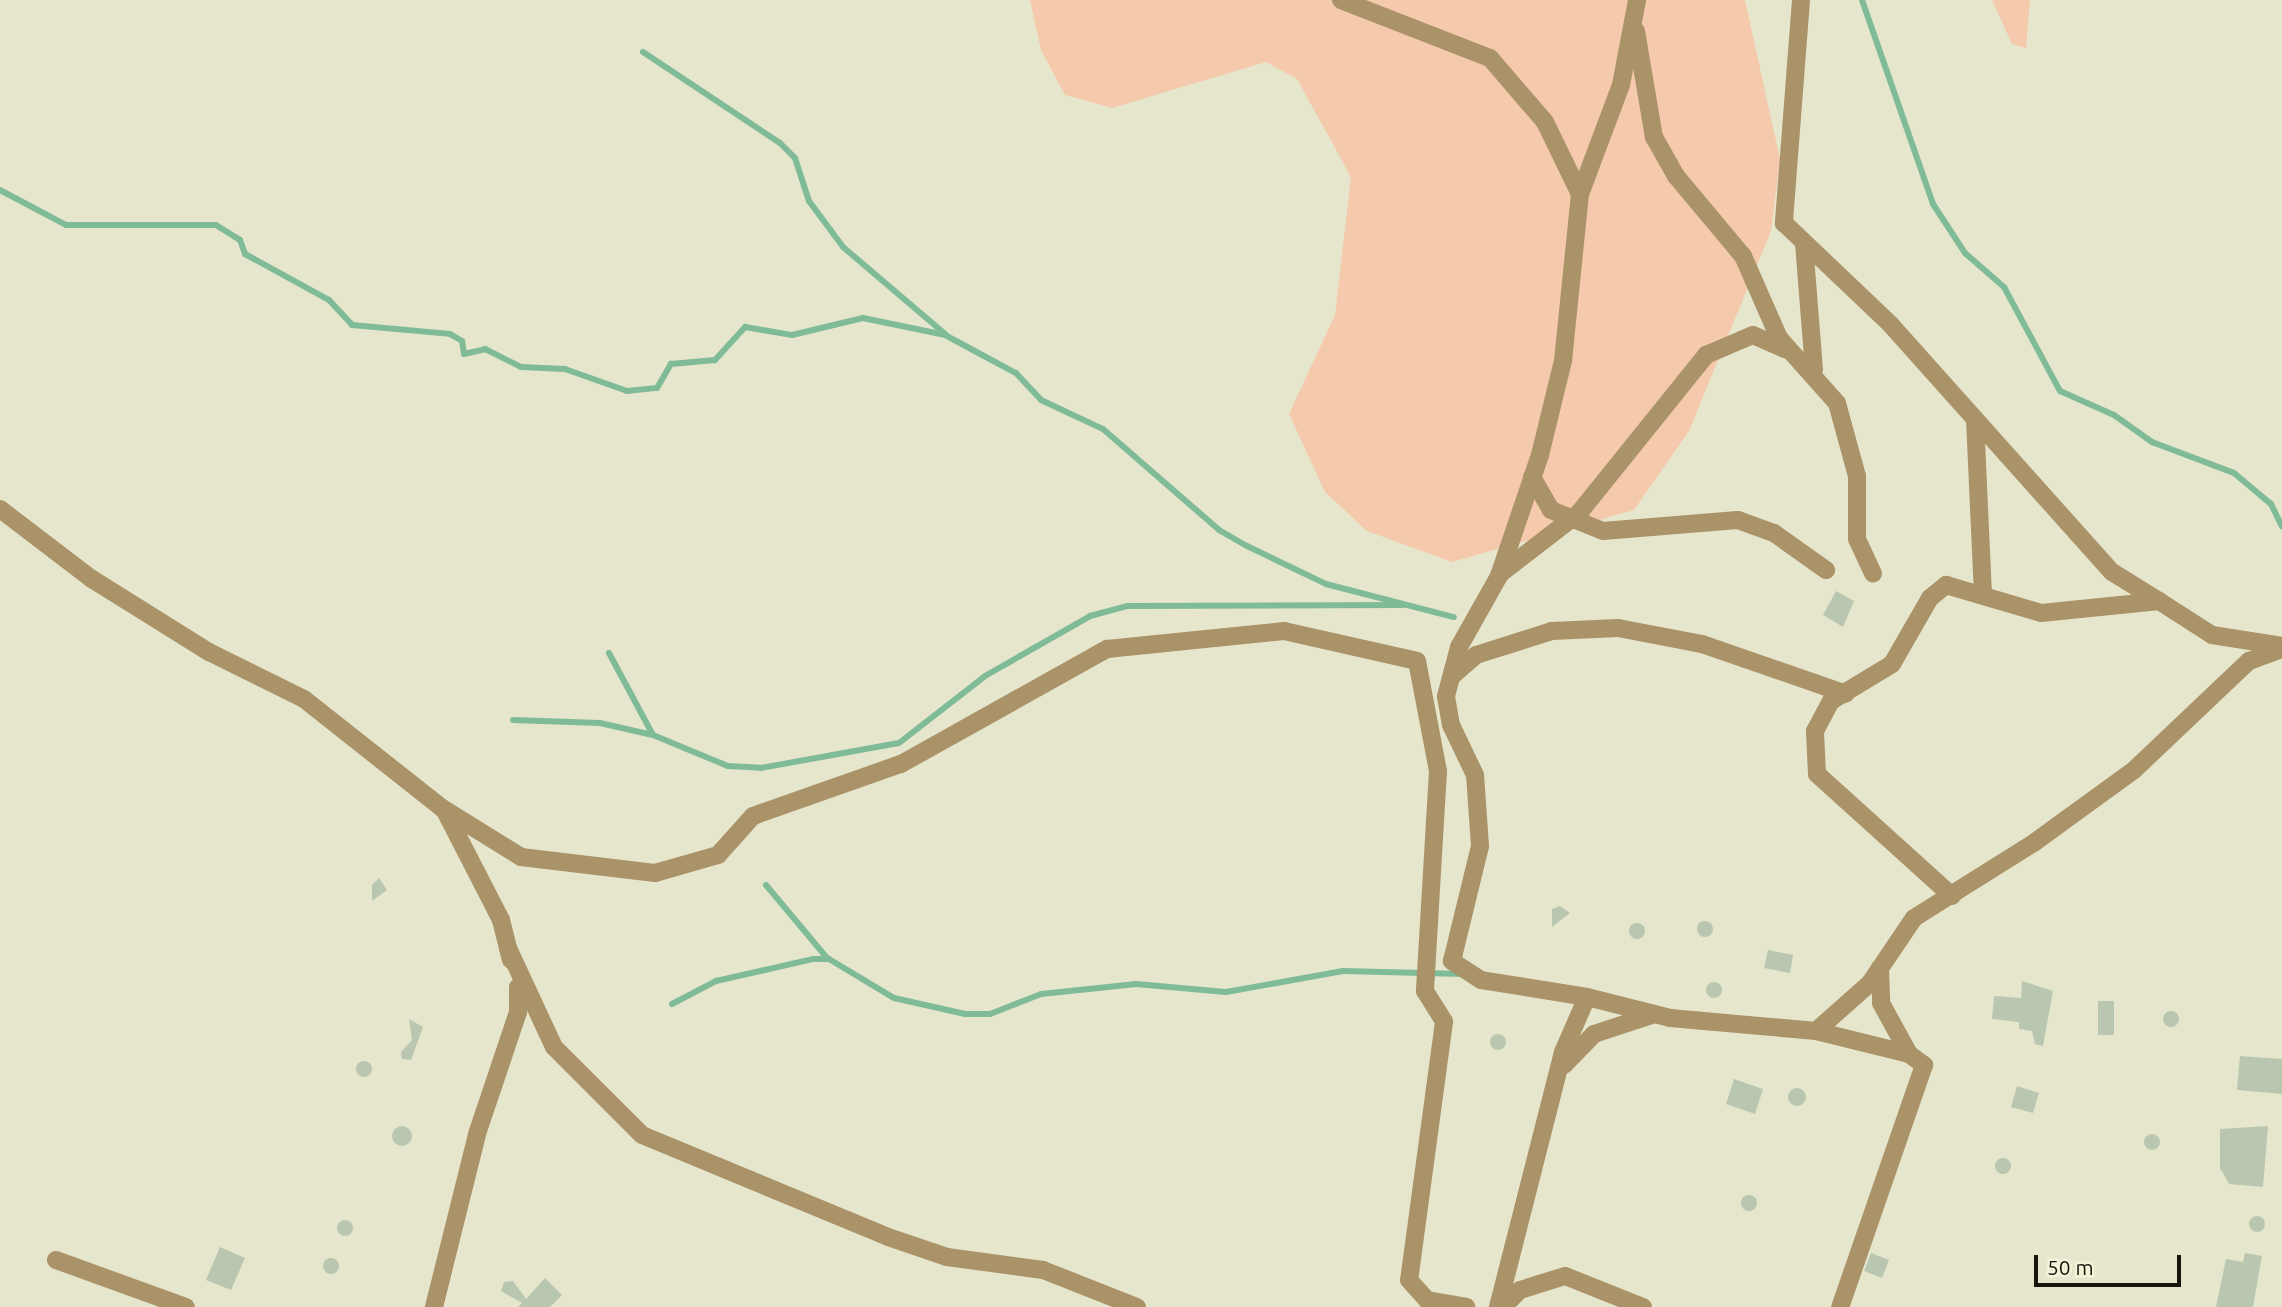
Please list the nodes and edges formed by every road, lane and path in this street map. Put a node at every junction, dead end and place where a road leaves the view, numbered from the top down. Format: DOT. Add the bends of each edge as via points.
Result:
graph roads {
  1 [pos="1340,0"];
  2 [pos="1637,0"];
  3 [pos="1801,0"];
  4 [pos="1580,194"];
  5 [pos="1804,243"];
  6 [pos="1791,354"];
  7 [pos="1814,370"];
  8 [pos="1975,419"];
  9 [pos="1532,477"];
  10 [pos="0,509"];
  11 [pos="1572,520"];
  12 [pos="1826,570"];
  13 [pos="1500,574"];
  14 [pos="1872,574"];
  15 [pos="1983,594"];
  16 [pos="2159,601"];
  17 [pos="2282,648"];
  18 [pos="1450,678"];
  19 [pos="1846,694"];
  20 [pos="442,807"];
  21 [pos="1952,896"];
  22 [pos="508,948"];
  23 [pos="1880,964"];
  24 [pos="1587,997"];
  25 [pos="1670,1018"];
  26 [pos="1816,1031"];
  27 [pos="1909,1054"];
  28 [pos="1555,1080"];
  29 [pos="56,1260"];
  30 [pos="186,1307"];
  31 [pos="434,1307"];
  32 [pos="1137,1307"];
  33 [pos="1466,1307"];
  34 [pos="1500,1307"];
  35 [pos="1643,1307"];
  36 [pos="1840,1307"];
  1 -- 4 [label="street" via="1490,58 1545,122"];
  2 -- 4 [label="street" via="1621,85"];
  2 -- 6 [label="street" via="1636,32 1654,137 1676,176 1743,256 1766,318"];
  3 -- 5 [label="street" via="1784,223"];
  4 -- 9 [label="street" via="1563,361"];
  5 -- 7 [label="street"];
  5 -- 8 [label="street" via="1891,325"];
  6 -- 7 [label="street"];
  6 -- 11 [label="street" via="1753,335 1706,355"];
  7 -- 14 [label="street" via="1837,403 1850,439 1857,539"];
  8 -- 15 [label="street"];
  8 -- 16 [label="street" via="2112,572"];
  9 -- 11 [label="street" via="1551,510"];
  9 -- 13 [label="street"];
  10 -- 20 [label="street" via="104,586 209,652 304,699"];
  11 -- 12 [label="street" via="1626,532 1738,520 1774,533"];
  11 -- 13 [label="street"];
  13 -- 18 [label="street" via="1459,647"];
  15 -- 16 [label="street" via="2041,613"];
  15 -- 19 [label="street" via="1946,585 1930,598 1892,664"];
  16 -- 17 [label="street" via="2212,635"];
  17 -- 21 [label="street" via="2249,662 2134,770"];
  18 -- 19 [label="street" via="1476,655 1552,631 1618,628 1702,644"];
  18 -- 24 [label="street" via="1451,725 1475,775 1480,846 1452,961 1481,980"];
  19 -- 21 [label="street" via="1831,701 1815,731 1817,774"];
  20 -- 22 [label="street" via="476,867"];
  20 -- 33 [label="street" via="521,857 655,873 718,855 753,817 901,764 1107,649 1284,631 1417,661 1438,771 1425,991 1444,1022 1409,1280 1427,1300"];
  21 -- 23 [label="street" via="1914,918"];
  22 -- 31 [label="street" via="518,1012 478,1130"];
  22 -- 32 [label="street" via="554,1047 642,1135 888,1237 947,1257 1043,1270"];
  23 -- 26 [label="street" via="1844,1012"];
  23 -- 27 [label="street" via="1881,1003"];
  24 -- 25 [label="street"];
  24 -- 28 [label="street" via="1572,1020"];
  25 -- 26 [label="street"];
  25 -- 28 [label="street" via="1647,1015 1594,1034 1573,1049"];
  26 -- 27 [label="street"];
  27 -- 36 [label="street" via="1924,1065 1916,1097"];
  28 -- 34 [label="street"];
  29 -- 30 [label="street"];
  34 -- 35 [label="street" via="1520,1290 1565,1276"];
}
